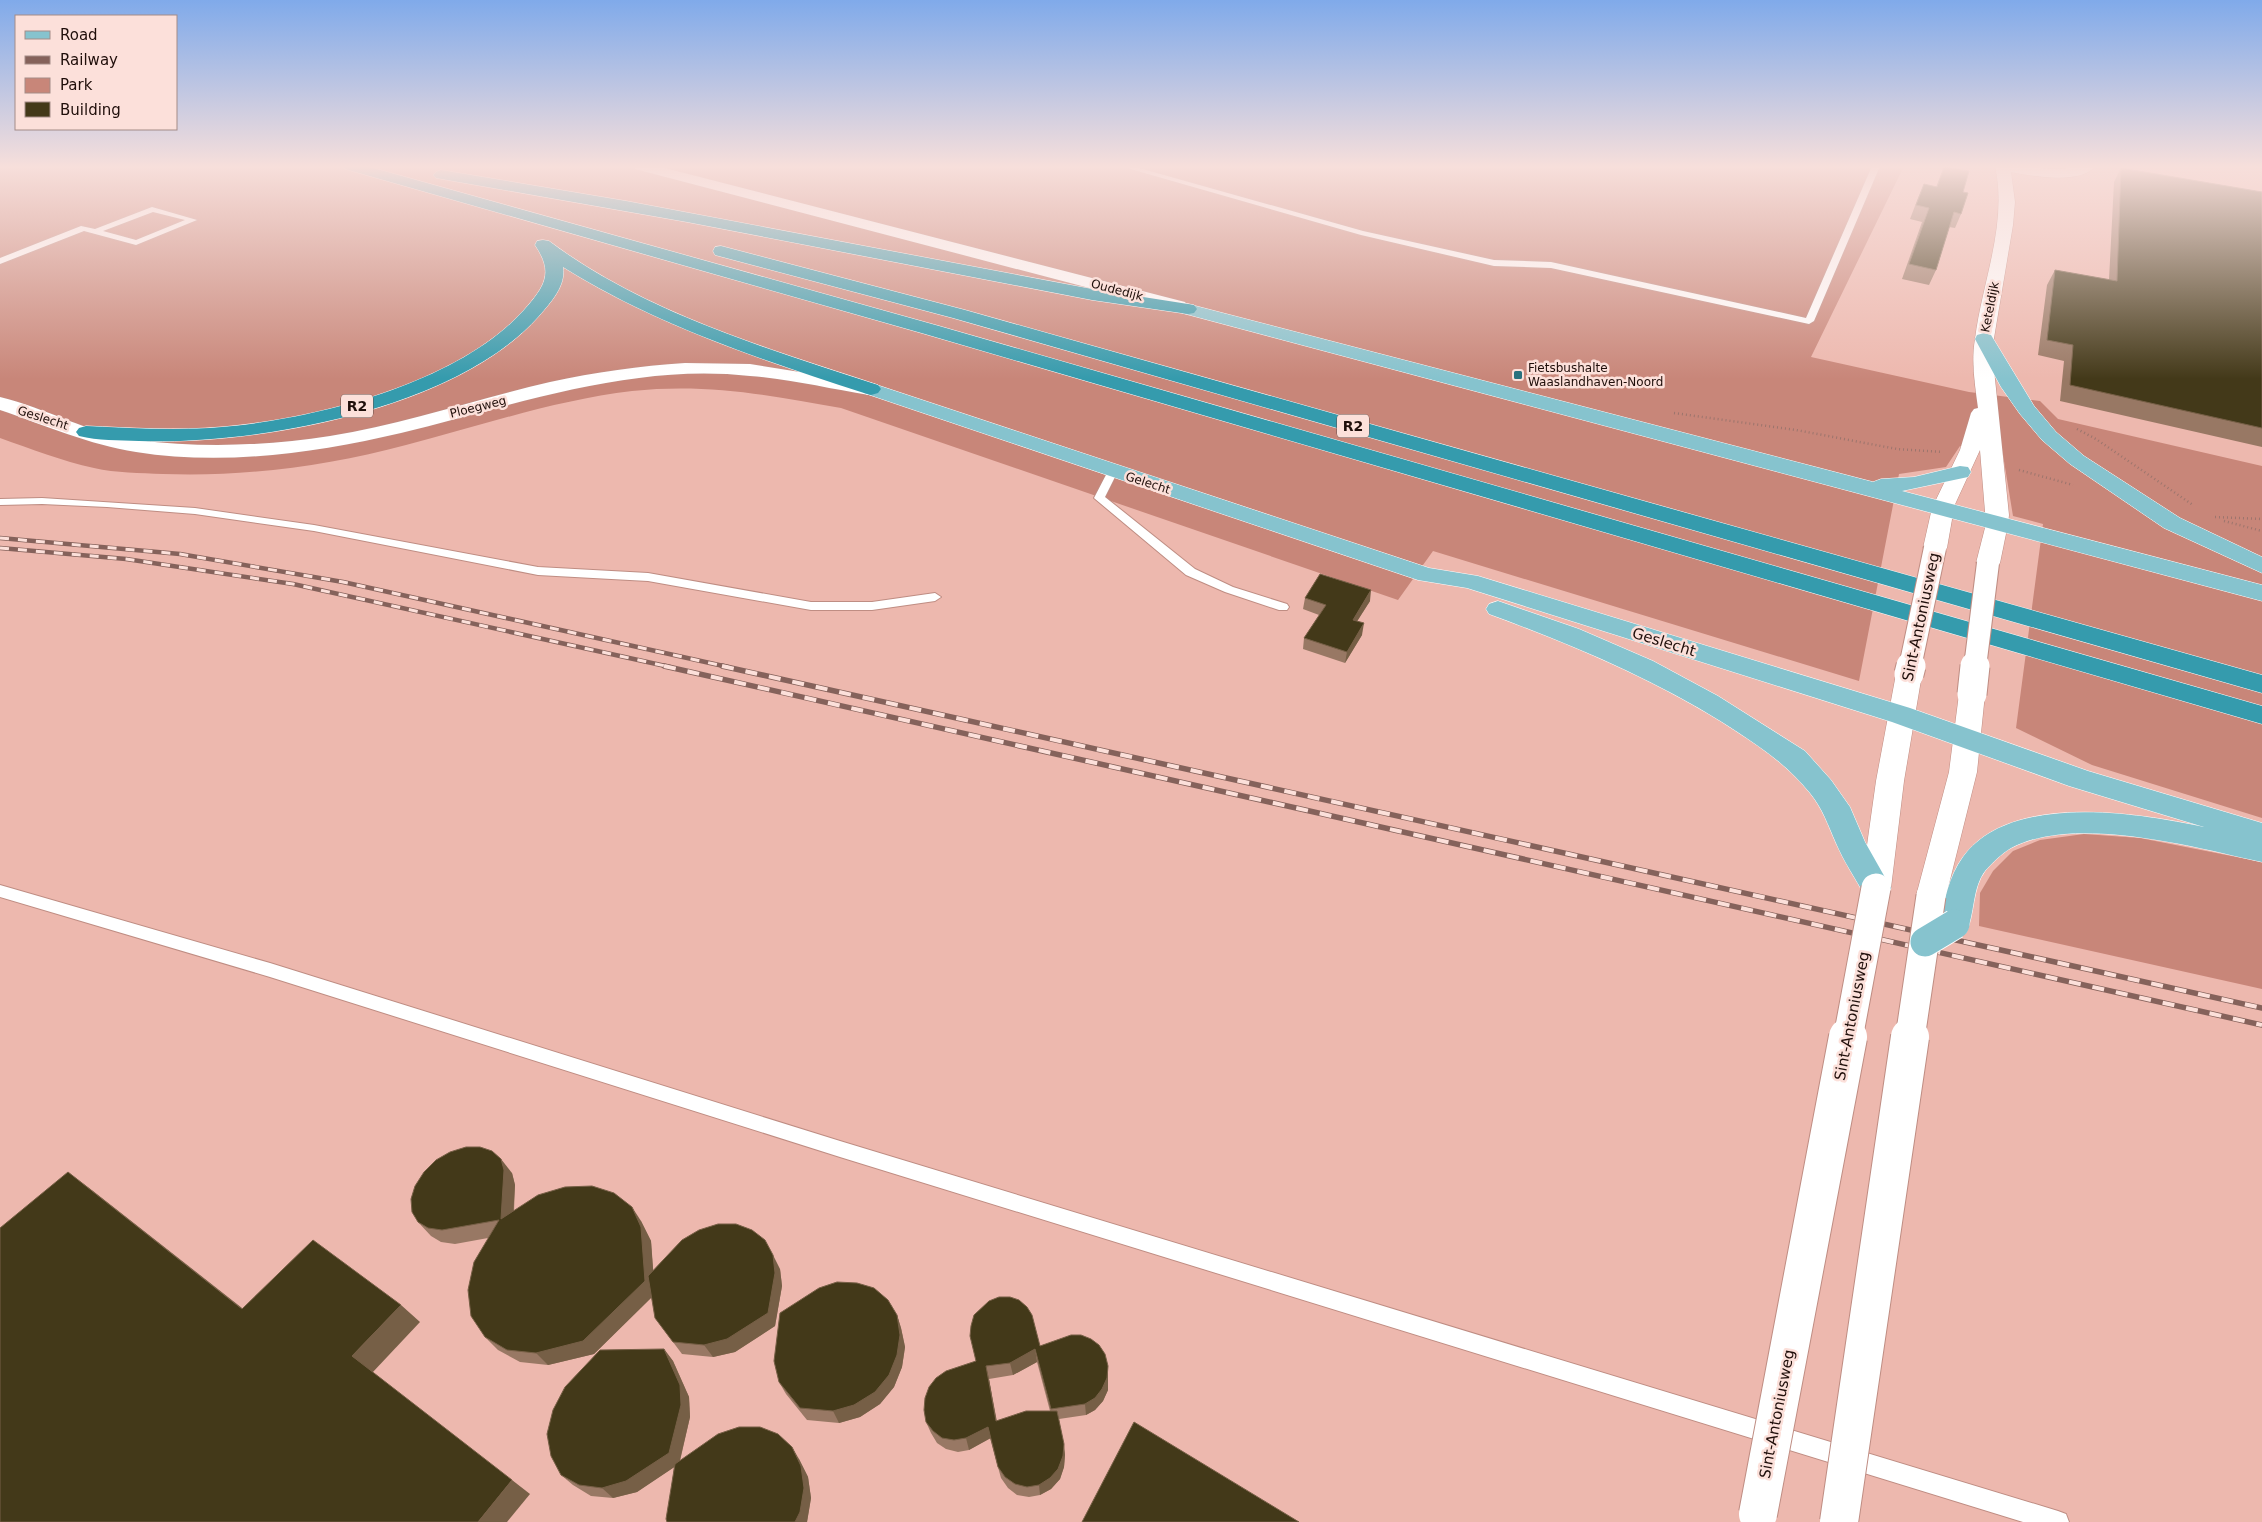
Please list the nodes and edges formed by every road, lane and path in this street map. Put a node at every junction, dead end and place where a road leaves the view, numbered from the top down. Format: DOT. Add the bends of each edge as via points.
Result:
graph roads {
  1 [pos="60,237"];
  2 [pos="116,237"];
  3 [pos="151,237"];
  4 [pos="532,237"];
  5 [pos="599,237"];
  6 [pos="666,237"];
  7 [pos="795,237"];
  8 [pos="914,237"];
  9 [pos="1378,237"];
  10 [pos="1845,237"];
  11 [pos="2003,237"];
  12 [pos="548,249"];
  13 [pos="0,260"];
  14 [pos="1188,308"];
  15 [pos="1984,339"];
  16 [pos="871,389"];
  17 [pos="1985,390"];
  18 [pos="0,403"];
  19 [pos="2069,425"];
  20 [pos="86,432"];
  21 [pos="2018,470"];
  22 [pos="1113,471"];
  23 [pos="1960,472"];
  24 [pos="1862,486"];
  25 [pos="2076,486"];
  26 [pos="0,502"];
  27 [pos="2193,506"];
  28 [pos="1943,508"];
  29 [pos="2209,517"];
  30 [pos="2262,519"];
  31 [pos="1997,524"];
  32 [pos="2262,566"];
  33 [pos="1426,575"];
  34 [pos="2262,593"];
  35 [pos="935,597"];
  36 [pos="1283,607"];
  37 [pos="2262,684"];
  38 [pos="2262,715"];
  39 [pos="1901,716"];
  40 [pos="1968,738"];
  41 [pos="2262,834"];
  42 [pos="2262,851"];
  43 [pos="1876,888"];
  44 [pos="0,891"];
  45 [pos="1945,900"];
  46 [pos="1925,942"];
  47 [pos="1757,1518"];
  48 [pos="1839,1522"];
  49 [pos="2058,1522"];
  1 -- 13 [label="lane"];
  2 -- 3 [label="lane" via="136,243"];
  4 -- 12 [label="highway, R2"];
  5 -- 38 [label="highway, R2" via="932,330"];
  6 -- 37 [label="highway, R2" via="978,319"];
  7 -- 14 [label="highway, R2" via="1128,302"];
  8 -- 14 [label="street, Oudedijk"];
  9 -- 10 [label="lane" via="1494,263 1551,265 1809,321"];
  11 -- 15 [label="street, Keteldijk"];
  12 -- 16 [label="highway, R2" via="678,321"];
  12 -- 20 [label="highway, R2" via="556,271 550,290 533,315 482,354 437,378 347,409 241,431 172,436"];
  14 -- 24 [label="main road"];
  15 -- 17 [label="street, Keteldijk"];
  15 -- 32 [label="main road" via="2010,387 2027,410 2078,460 2172,523"];
  16 -- 20 [label="street, Ploegweg" via="750,370 685,369 604,377 392,429 295,447 237,451 176,450 136,446"];
  16 -- 22 [label="main road, Gelecht"];
  17 -- 23 [label="street, Keteldijk" via="1978,431"];
  17 -- 31 [label="street, Keteldijk" via="1992,430 1990,456 1999,506"];
  18 -- 20 [label="street, Geslecht"];
  19 -- 27 [label="path" via="2096,439"];
  21 -- 25 [label="path"];
  22 -- 33 [label="main road, Gelecht"];
  22 -- 36 [label="lane" via="1099,498 1179,564 1211,582"];
  23 -- 24 [label="main road" via="1914,483"];
  23 -- 28 [label="street, Keteldijk"];
  24 -- 28 [label="main road"];
  26 -- 35 [label="lane" via="42,501 195,511 314,528 538,572 648,577 811,606 872,606"];
  28 -- 31 [label="main road"];
  28 -- 39 [label="street, Sint-Antoniusweg, bridge"];
  29 -- 30 [label="path" via="2249,516"];
  31 -- 34 [label="main road"];
  31 -- 40 [label="street, bridge" via="1988,563"];
  33 -- 39 [label="main road, Geslecht" via="1470,581"];
  33 -- 43 [label="main road" via="1462,596 1570,635 1644,667 1758,732 1795,758 1821,787 1840,815 1851,844"];
  39 -- 40 [label="main road, Geslecht"];
  39 -- 43 [label="street, Sint-Antoniusweg"];
  40 -- 41 [label="main road, Geslecht" via="2079,778"];
  40 -- 45 [label="street"];
  42 -- 45 [label="main road" via="2134,826 2075,822 2028,829 1998,841 1976,862 1962,885"];
  43 -- 47 [label="street, Sint-Antoniusweg, bridge"];
  44 -- 49 [label="lane" via="270,970 840,1149"];
  45 -- 46 [label="main road, bridge" via="1955,924"];
  46 -- 48 [label="street, bridge"];
}
